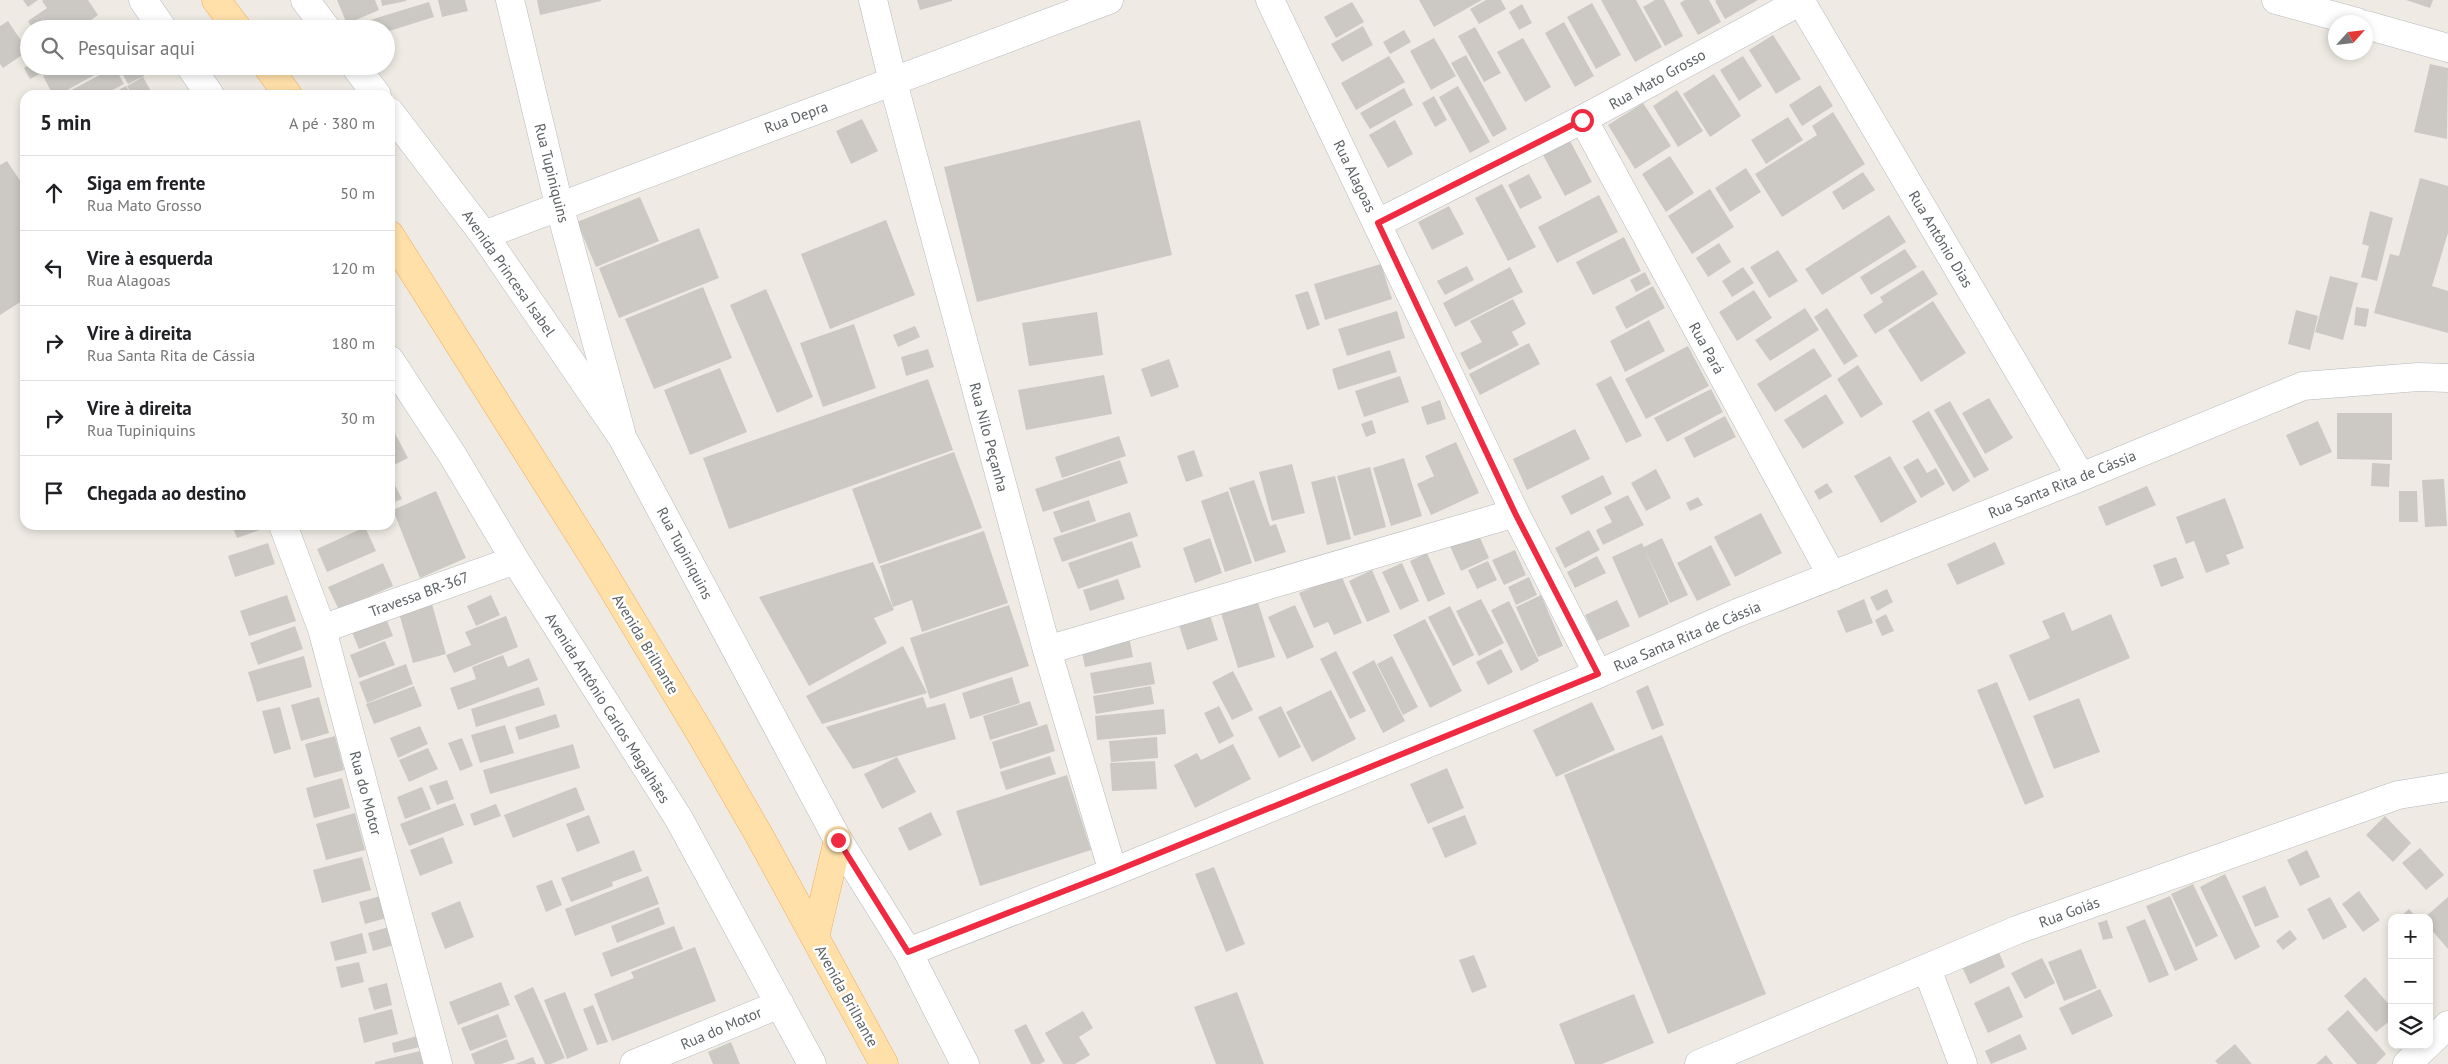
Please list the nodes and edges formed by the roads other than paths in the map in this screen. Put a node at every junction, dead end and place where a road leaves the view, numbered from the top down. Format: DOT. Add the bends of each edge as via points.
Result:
graph roads {
  1 [pos="143,0"];
  2 [pos="216,0"];
  3 [pos="305,0"];
  4 [pos="510,0"];
  5 [pos="873,0"];
  6 [pos="1270,0"];
  7 [pos="1800,0"];
  8 [pos="2276,0"];
  9 [pos="1101,2"];
  10 [pos="2331,15"];
  11 [pos="157,20"];
  12 [pos="231,20"];
  13 [pos="320,20"];
  14 [pos="2373,27"];
  15 [pos="2448,48"];
  16 [pos="196,75"];
  17 [pos="274,75"];
  18 [pos="362,75"];
  19 [pos="893,82"];
  20 [pos="207,90"];
  21 [pos="284,90"];
  22 [pos="373,90"];
  23 [pos="395,119"];
  24 [pos="1582,120"];
  25 [pos="559,205"];
  26 [pos="1378,223"];
  27 [pos="484,235"];
  28 [pos="395,243"];
  29 [pos="395,368"];
  30 [pos="2448,378"];
  31 [pos="622,437"];
  32 [pos="2081,477"];
  33 [pos="1515,513"];
  34 [pos="285,530"];
  35 [pos="515,560"];
  36 [pos="1832,576"];
  37 [pos="322,629"];
  38 [pos="1047,650"];
  39 [pos="1598,674"];
  40 [pos="2448,787"];
  41 [pos="838,840"];
  42 [pos="1113,872"];
  43 [pos="815,937"];
  44 [pos="908,952"];
  45 [pos="1927,969"];
  46 [pos="780,1004"];
  47 [pos="2448,1025"];
  48 [pos="2433,1039"];
  49 [pos="2423,1049"];
  50 [pos="438,1064"];
  51 [pos="634,1064"];
  52 [pos="812,1064"];
  53 [pos="884,1064"];
  54 [pos="965,1064"];
  55 [pos="1699,1064"];
  56 [pos="1963,1064"];
  57 [pos="2407,1064"];
  1 -- 11 [label="street"];
  2 -- 12 [label="main road"];
  3 -- 13 [label="street"];
  4 -- 25 [label="street, Rua Tupiniquins"];
  5 -- 19 [label="street, Rua Nilo Peçanha"];
  6 -- 26 [label="street, Rua Alagoas"];
  7 -- 24 [label="street, Rua Mato Grosso"];
  7 -- 32 [label="street, Rua Antônio Dias"];
  8 -- 10 [label="street"];
  9 -- 19 [label="street, Rua Depra"];
  14 -- 15 [label="street"];
  16 -- 20 [label="street"];
  17 -- 21 [label="main road"];
  18 -- 22 [label="street"];
  19 -- 25 [label="street, Rua Depra"];
  19 -- 38 [label="street, Rua Nilo Peçanha"];
  23 -- 27 [label="street, Avenida Princesa Isabel"];
  24 -- 26 [label="street, Rua Mato Grosso"];
  24 -- 36 [label="street, Rua Pará"];
  25 -- 27 [label="street, Rua Depra"];
  25 -- 31 [label="street, Rua Tupiniquins"];
  26 -- 33 [label="street, Rua Alagoas"];
  27 -- 31 [label="street, Avenida Princesa Isabel"];
  28 -- 43 [label="main road, Avenida Brilhante" via="593,556 704,739"];
  29 -- 35 [label="street, Avenida Antônio Carlos Magalhães"];
  30 -- 32 [label="street, Rua Santa Rita de Cássia" via="2418,377 2303,386"];
  31 -- 41 [label="street, Rua Tupiniquins"];
  32 -- 36 [label="street, Rua Santa Rita de Cássia"];
  33 -- 38 [label="street"];
  33 -- 39 [label="street, Rua Alagoas"];
  34 -- 37 [label="street, Rua do Motor"];
  35 -- 37 [label="street, Travessa BR-367"];
  35 -- 46 [label="street, Avenida Antônio Carlos Magalhães" via="679,819"];
  36 -- 39 [label="street, Rua Santa Rita de Cássia" via="1737,613"];
  37 -- 50 [label="street, Rua do Motor"];
  38 -- 42 [label="street, Rua Nilo Peçanha"];
  39 -- 42 [label="street, Rua Santa Rita de Cássia"];
  40 -- 45 [label="street, Rua Goiás" via="2398,794 2017,930"];
  41 -- 43 [label="main road"];
  41 -- 44 [label="street, Rua Tupiniquins"];
  42 -- 44 [label="street, Rua Santa Rita de Cássia"];
  43 -- 53 [label="main road, Avenida Brilhante"];
  44 -- 54 [label="street, Rua Tupiniquins"];
  45 -- 55 [label="street, Rua Goiás"];
  45 -- 56 [label="street"];
  46 -- 51 [label="street, Rua do Motor"];
  46 -- 52 [label="street, Avenida Antônio Carlos Magalhães"];
  47 -- 48 [label="street"];
  49 -- 57 [label="street"];
}
